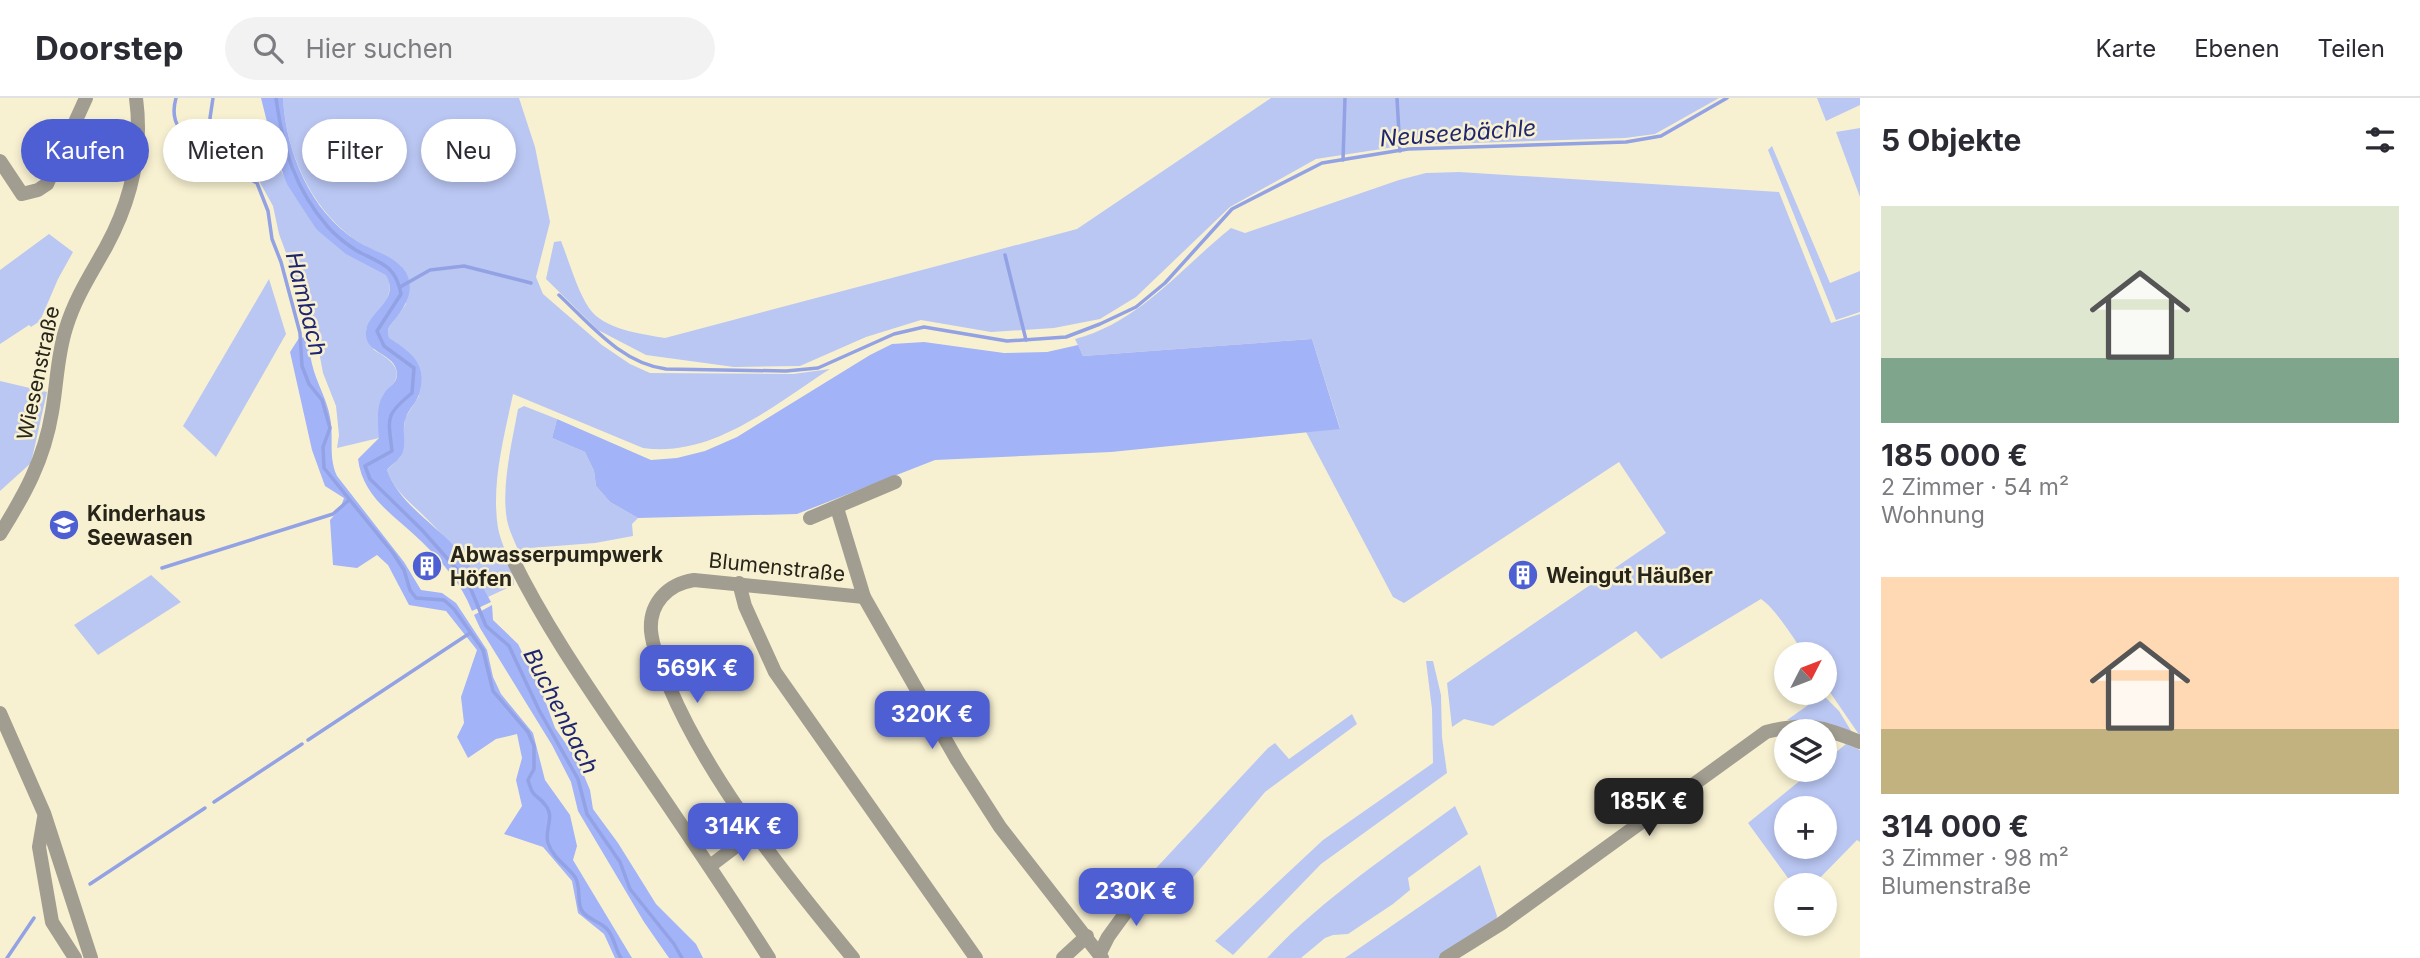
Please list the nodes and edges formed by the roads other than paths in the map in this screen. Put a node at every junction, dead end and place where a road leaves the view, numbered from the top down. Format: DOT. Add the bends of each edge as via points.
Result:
graph roads {
  1 [pos="86,98"];
  2 [pos="136,98"];
  3 [pos="0,162"];
  4 [pos="895,482"];
  5 [pos="837,508"];
  6 [pos="810,518"];
  7 [pos="0,534"];
  8 [pos="512,558"];
  9 [pos="739,583"];
  10 [pos="864,597"];
  11 [pos="0,713"];
  12 [pos="1860,742"];
  13 [pos="44,813"];
  14 [pos="755,832"];
  15 [pos="710,866"];
  16 [pos="1145,886"];
  17 [pos="1087,936"];
  18 [pos="1101,956"];
  19 [pos="75,958"];
  20 [pos="92,958"];
  21 [pos="769,958"];
  22 [pos="853,958"];
  23 [pos="976,958"];
  24 [pos="1063,958"];
  25 [pos="1446,958"];
  1 -- 3 [label="street" via="47,184 22,194"];
  2 -- 7 [label="street, Wiesenstraße" via="138,147 128,196 75,300 59,356 43,449 26,493"];
  4 -- 5 [label="street"];
  5 -- 6 [label="street"];
  5 -- 10 [label="street"];
  8 -- 15 [label="street" via="592,693"];
  9 -- 10 [label="street, Blumenstraße"];
  9 -- 14 [label="street, Blumenstraße" via="679,582 663,594 651,629 679,709"];
  9 -- 23 [label="street" via="775,672"];
  10 -- 17 [label="street" via="1000,827"];
  11 -- 13 [label="street"];
  12 -- 25 [label="street" via="1830,730 1793,725 1766,732 1502,923"];
  13 -- 19 [label="street" via="39,847 52,922"];
  13 -- 20 [label="street"];
  14 -- 15 [label="street"];
  14 -- 22 [label="street, Blumenstraße"];
  15 -- 21 [label="street"];
  16 -- 18 [label="street" via="1108,937"];
  17 -- 18 [label="street"];
  17 -- 24 [label="street"];
}
